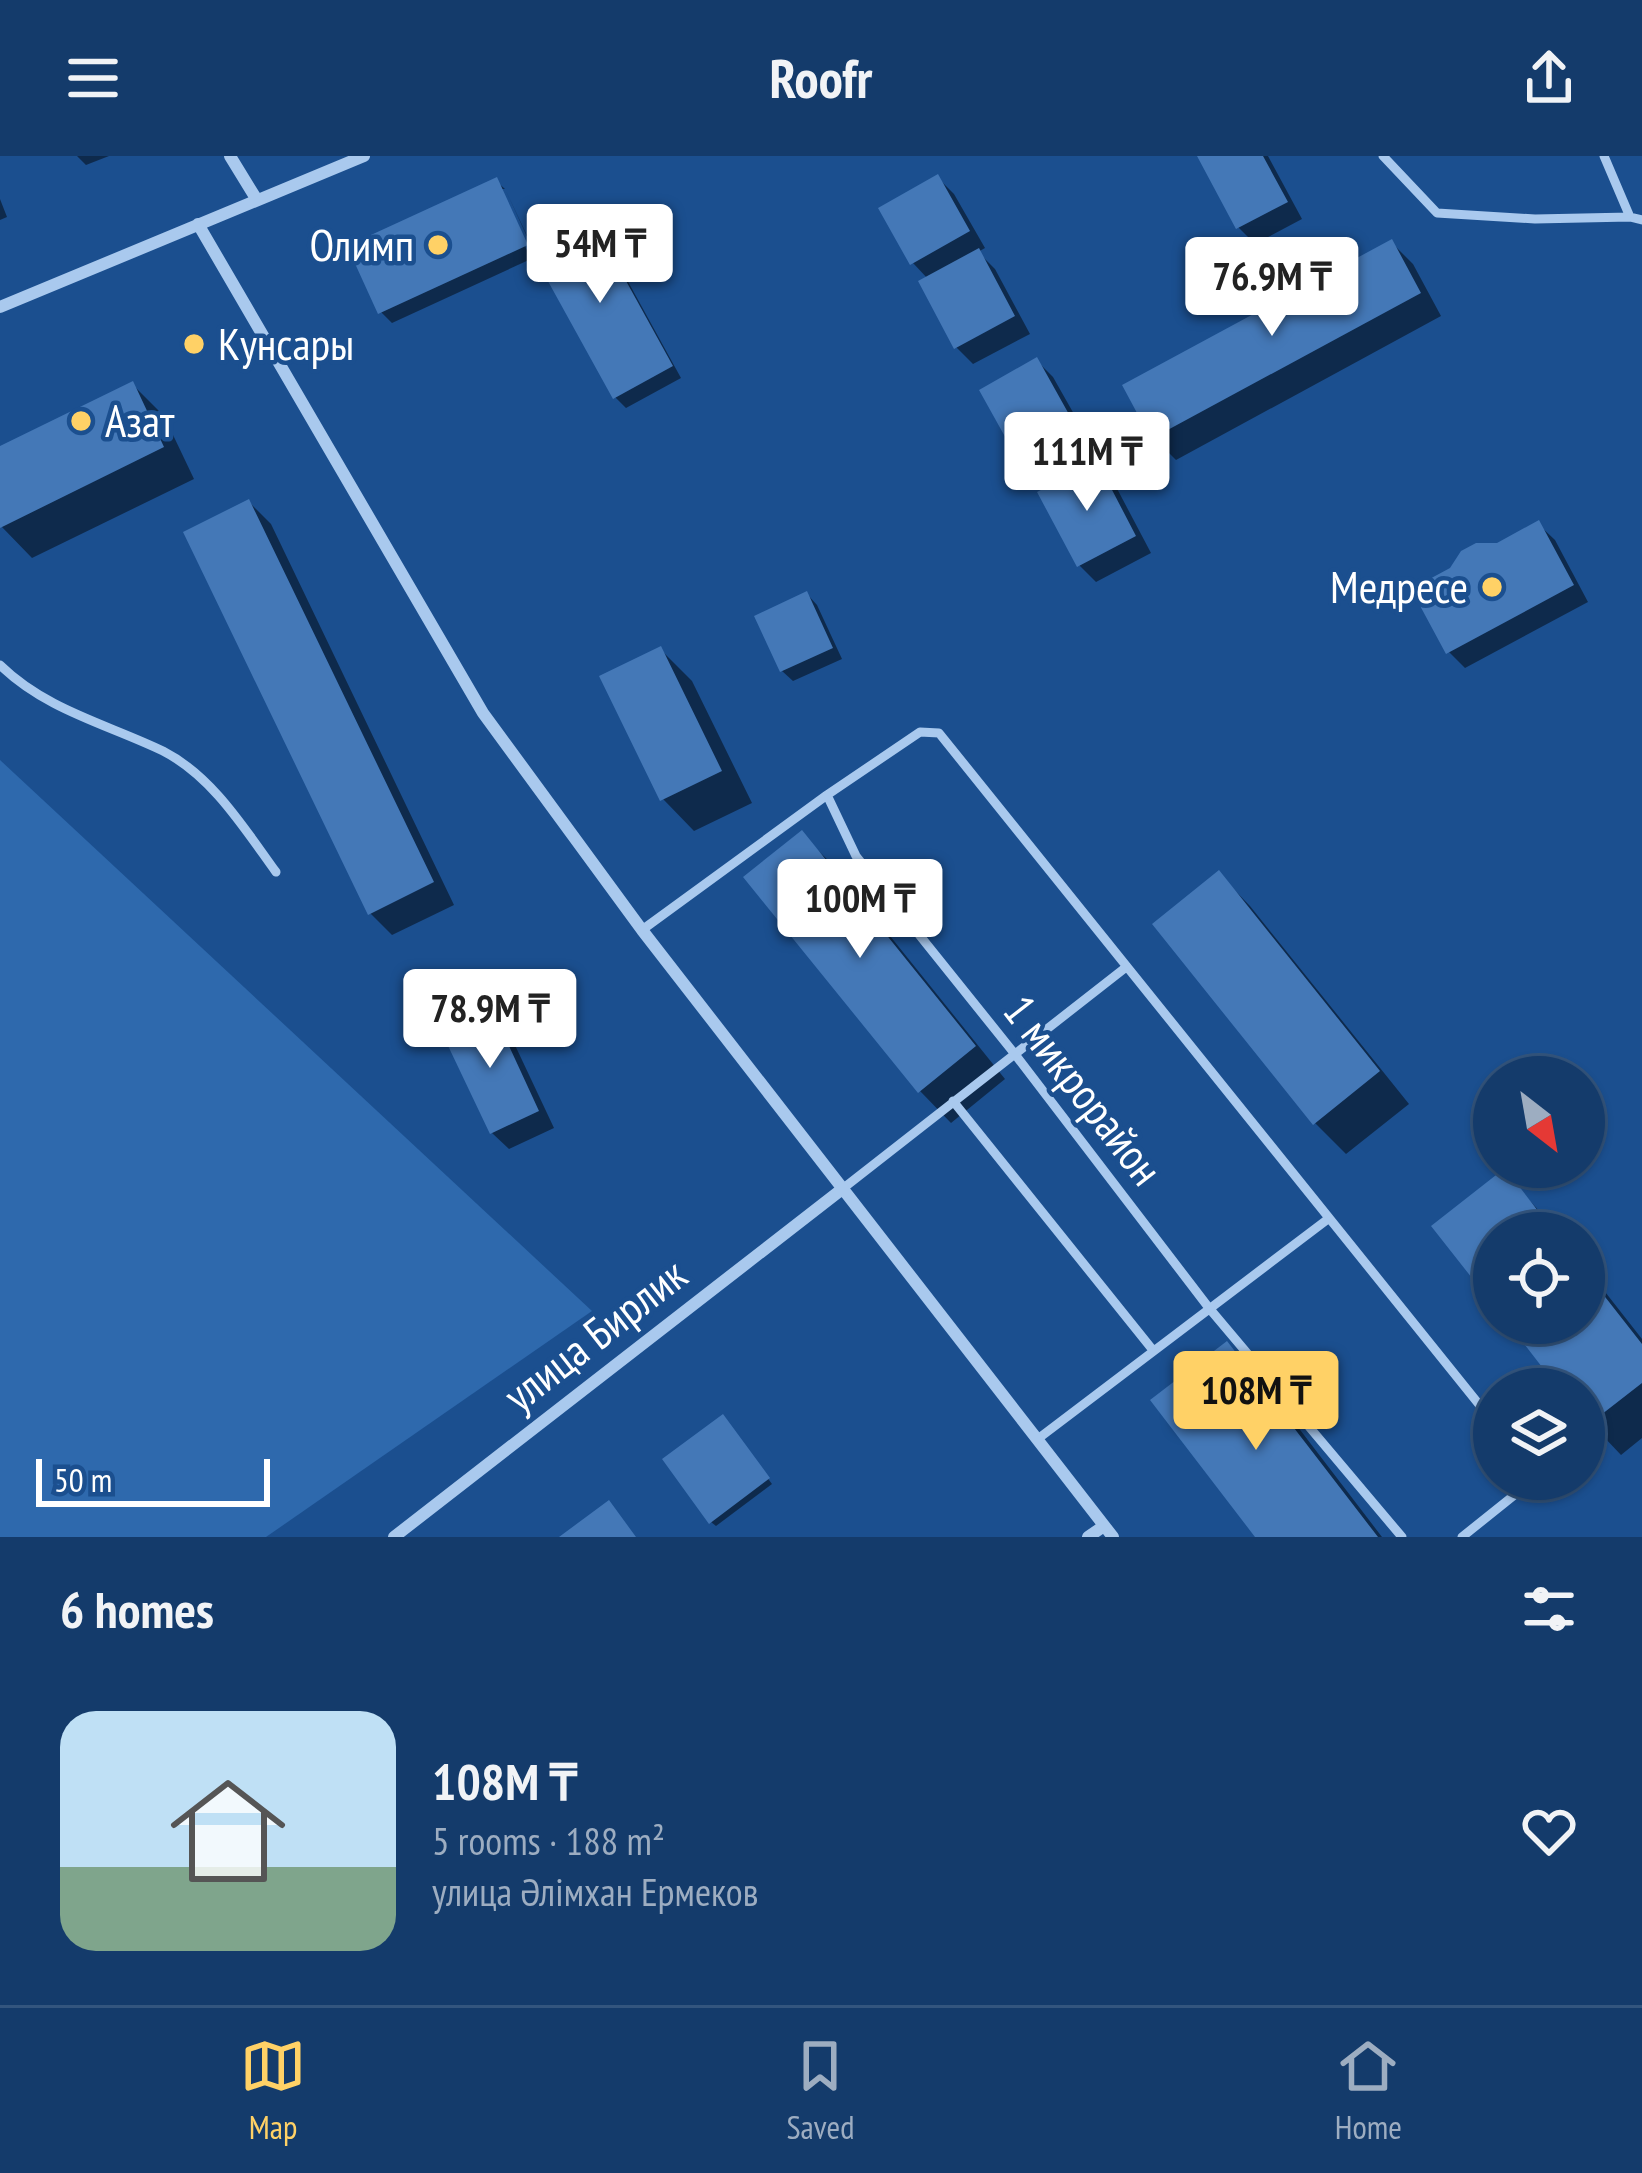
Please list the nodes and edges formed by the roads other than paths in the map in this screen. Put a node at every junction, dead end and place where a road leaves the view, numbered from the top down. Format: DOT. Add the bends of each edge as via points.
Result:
graph roads {
  1 [pos="230,156"];
  2 [pos="364,156"];
  3 [pos="1383,156"];
  4 [pos="1604,156"];
  5 [pos="257,200"];
  6 [pos="1636,219"];
  7 [pos="198,224"];
  8 [pos="0,307"];
  9 [pos="0,665"];
  10 [pos="827,795"];
  11 [pos="276,872"];
  12 [pos="642,930"];
  13 [pos="1125,968"];
  14 [pos="1014,1053"];
  15 [pos="953,1101"];
  16 [pos="841,1190"];
  17 [pos="1328,1219"];
  18 [pos="1209,1308"];
  19 [pos="1152,1349"];
  20 [pos="1473,1397"];
  21 [pos="1039,1438"];
  22 [pos="1508,1500"];
  23 [pos="1108,1532"];
  24 [pos="394,1537"];
  25 [pos="1088,1537"];
  26 [pos="1402,1537"];
  27 [pos="1462,1537"];
  1 -- 5 [label="street"];
  2 -- 5 [label="street"];
  3 -- 6 [label="lane" via="1437,213"];
  4 -- 6 [label="lane"];
  5 -- 7 [label="street"];
  7 -- 8 [label="street"];
  7 -- 12 [label="street" via="483,713"];
  9 -- 11 [label="lane" via="67,711 166,753 219,794"];
  10 -- 12 [label="lane"];
  10 -- 13 [label="lane" via="920,732 939,734"];
  10 -- 14 [label="lane, 1 микрорайон" via="856,856"];
  12 -- 16 [label="street"];
  13 -- 14 [label="lane"];
  13 -- 17 [label="lane"];
  14 -- 15 [label="lane"];
  14 -- 18 [label="lane, 1 микрорайон"];
  15 -- 16 [label="lane"];
  15 -- 19 [label="lane"];
  16 -- 21 [label="street"];
  16 -- 24 [label="street, улица Бирлик"];
  17 -- 18 [label="lane"];
  17 -- 20 [label="lane"];
  18 -- 19 [label="lane"];
  18 -- 26 [label="lane, 1 микрорайон"];
  19 -- 21 [label="lane"];
  21 -- 23 [label="street"];
  22 -- 27 [label="lane"];
  23 -- 25 [label="street"];
}
